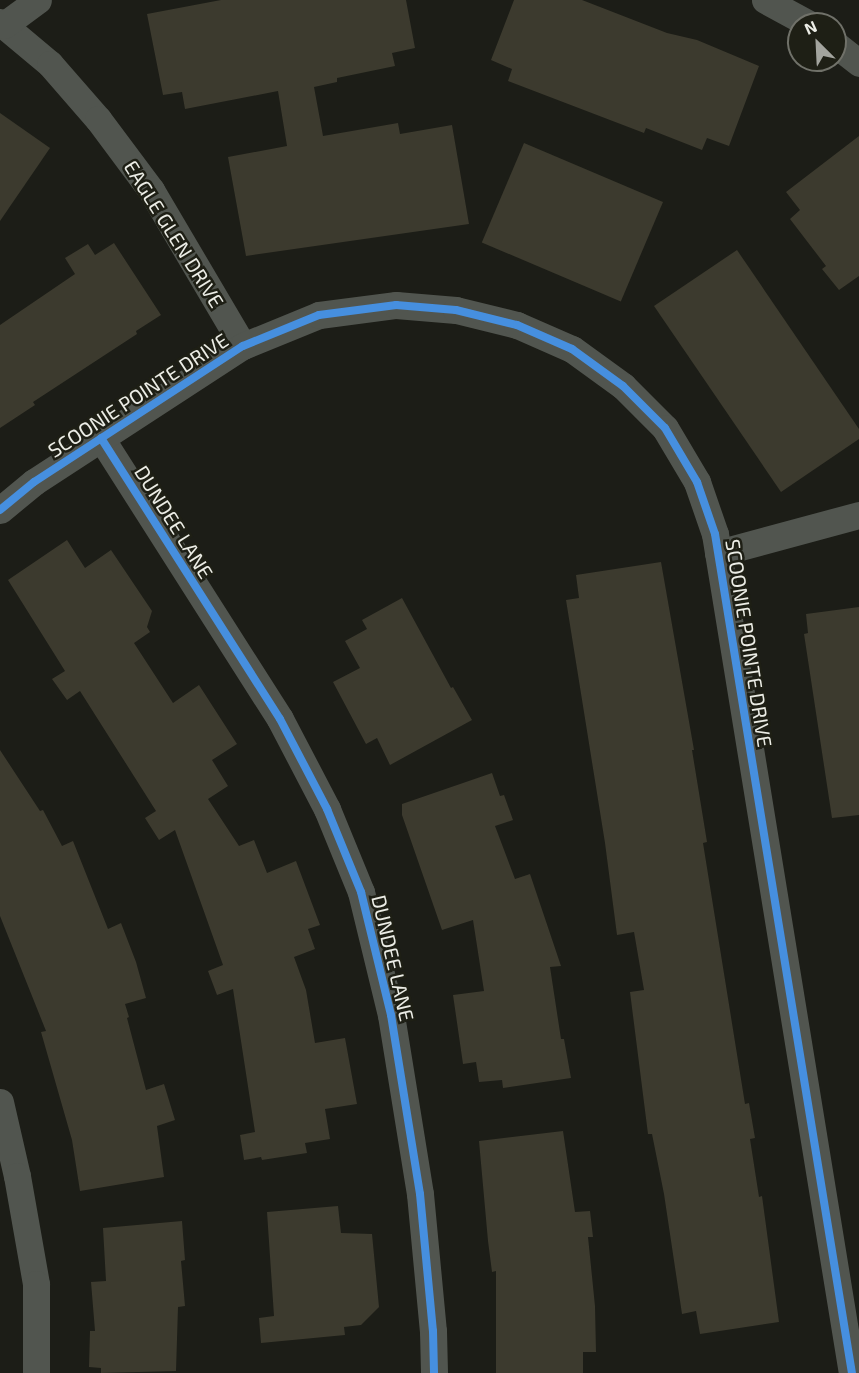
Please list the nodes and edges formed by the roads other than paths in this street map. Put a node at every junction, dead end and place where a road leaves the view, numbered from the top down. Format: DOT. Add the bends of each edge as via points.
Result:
graph roads {
  1 [pos="38,0"];
  2 [pos="765,0"];
  3 [pos="787,12"];
  4 [pos="2,24"];
  5 [pos="847,54"];
  6 [pos="859,63"];
  7 [pos="243,346"];
  8 [pos="101,438"];
  9 [pos="0,510"];
  10 [pos="859,515"];
  11 [pos="718,553"];
  12 [pos="0,1102"];
  13 [pos="36,1373"];
  14 [pos="434,1373"];
  15 [pos="852,1373"];
  1 -- 4 [label="street"];
  2 -- 3 [label="street"];
  4 -- 7 [label="street, EAGLE GLEN DRIVE" via="50,64 151,189"];
  5 -- 6 [label="street"];
  7 -- 8 [label="street, SCOONIE POINTE DRIVE"];
  7 -- 11 [label="street, SCOONIE POINTE DRIVE" via="318,315 396,305 456,310 517,325 572,349 623,386 665,428 698,482"];
  8 -- 9 [label="street, SCOONIE POINTE DRIVE" via="34,482"];
  8 -- 14 [label="street, DUNDEE LANE" via="280,719 327,809 361,892 391,1015 420,1194"];
  10 -- 11 [label="street"];
  11 -- 15 [label="street, SCOONIE POINTE DRIVE"];
  12 -- 13 [label="street" via="36,1284"];
}
